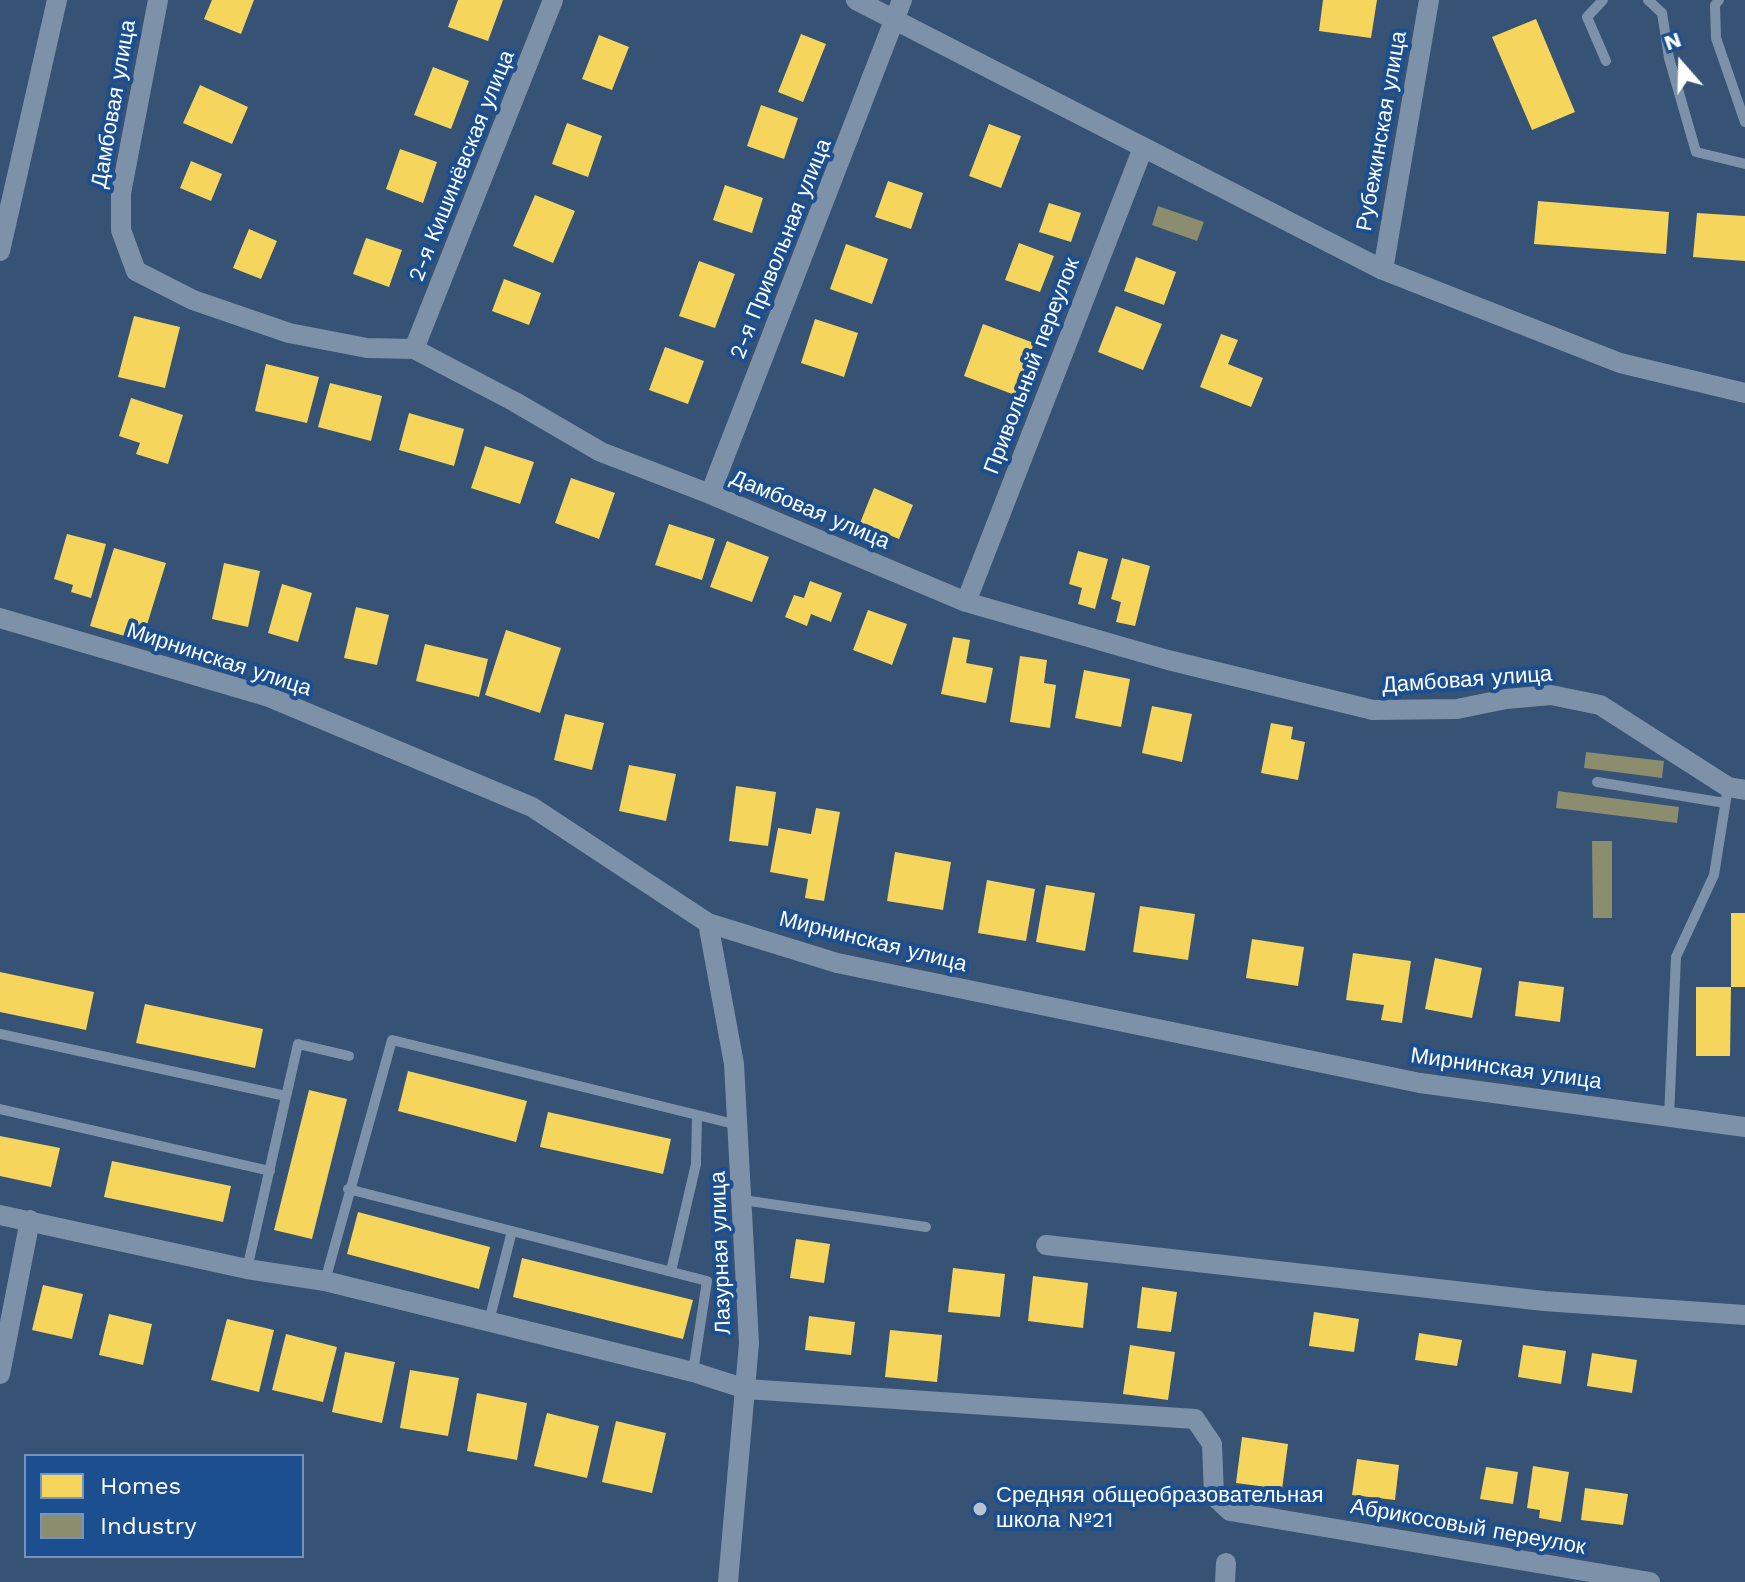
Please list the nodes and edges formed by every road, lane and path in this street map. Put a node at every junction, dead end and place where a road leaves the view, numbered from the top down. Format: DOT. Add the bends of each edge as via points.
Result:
graph roads {
  1 [pos="57,0"];
  2 [pos="158,0"];
  3 [pos="553,0"];
  4 [pos="856,0"];
  5 [pos="902,0"];
  6 [pos="1429,0"];
  7 [pos="1603,0"];
  8 [pos="1648,0"];
  9 [pos="1719,0"];
  10 [pos="896,21"];
  11 [pos="1606,61"];
  12 [pos="1745,122"];
  13 [pos="1143,148"];
  14 [pos="1745,164"];
  15 [pos="0,251"];
  16 [pos="1383,270"];
  17 [pos="414,349"];
  18 [pos="1745,393"];
  19 [pos="710,494"];
  20 [pos="966,602"];
  21 [pos="0,618"];
  22 [pos="1597,782"];
  23 [pos="1733,793"];
  24 [pos="708,923"];
  25 [pos="0,1034"];
  26 [pos="349,1056"];
  27 [pos="286,1096"];
  28 [pos="0,1109"];
  29 [pos="697,1115"];
  30 [pos="1669,1117"];
  31 [pos="738,1125"];
  32 [pos="1745,1127"];
  33 [pos="270,1171"];
  34 [pos="348,1189"];
  35 [pos="743,1200"];
  36 [pos="0,1215"];
  37 [pos="30,1220"];
  38 [pos="926,1227"];
  39 [pos="512,1231"];
  40 [pos="1046,1245"];
  41 [pos="247,1269"];
  42 [pos="671,1271"];
  43 [pos="325,1281"];
  44 [pos="1745,1315"];
  45 [pos="489,1321"];
  46 [pos="693,1372"];
  47 [pos="0,1374"];
  48 [pos="746,1389"];
  49 [pos="728,1582"];
  50 [pos="1650,1582"];
  1 -- 15 [label="street"];
  2 -- 17 [label="street, Дамбовая улица" via="121,193 121,230 136,271 193,300 289,333 367,348"];
  3 -- 17 [label="street, 2-я Кишинёвская улица"];
  4 -- 10 [label="street"];
  5 -- 10 [label="street, 2-я Привольная улица"];
  6 -- 16 [label="street, Рубежинская улица"];
  7 -- 11 [label="lane" via="1587,17"];
  8 -- 14 [label="lane" via="1662,13 1696,152"];
  9 -- 12 [label="lane" via="1716,38"];
  10 -- 13 [label="street"];
  10 -- 19 [label="street, 2-я Привольная улица"];
  13 -- 16 [label="street"];
  13 -- 20 [label="street, Привольный переулок"];
  16 -- 18 [label="street" via="1620,363"];
  17 -- 19 [label="street, Дамбовая улица" via="601,452"];
  19 -- 20 [label="street, Дамбовая улица"];
  20 -- 23 [label="street, Дамбовая улица" via="1168,660 1373,710 1457,709 1551,695 1600,705"];
  21 -- 24 [label="street, Мирнинская улица" via="269,697 532,807"];
  22 -- 23 [label="lane"];
  23 -- 30 [label="lane" via="1714,875 1676,957"];
  24 -- 30 [label="street, Мирнинская улица" via="837,963 1420,1083"];
  24 -- 31 [label="street, Лазурная улица" via="734,1064"];
  25 -- 27 [label="lane"];
  26 -- 27 [label="lane" via="298,1044"];
  27 -- 33 [label="lane"];
  28 -- 33 [label="lane"];
  29 -- 31 [label="lane"];
  29 -- 34 [label="lane" via="392,1040"];
  29 -- 42 [label="lane" via="696,1164"];
  30 -- 32 [label="street, Мирнинская улица"];
  31 -- 35 [label="street, Лазурная улица"];
  33 -- 41 [label="lane"];
  34 -- 39 [label="lane"];
  34 -- 43 [label="lane"];
  35 -- 38 [label="lane"];
  35 -- 48 [label="street, Лазурная улица"];
  36 -- 37 [label="street"];
  37 -- 41 [label="street"];
  37 -- 47 [label="street"];
  39 -- 42 [label="lane"];
  39 -- 45 [label="lane"];
  40 -- 44 [label="street" via="1544,1301"];
  41 -- 43 [label="street"];
  42 -- 46 [label="lane" via="707,1281"];
  43 -- 45 [label="street"];
  45 -- 46 [label="street"];
  46 -- 48 [label="street"];
  48 -- 49 [label="street, Лазурная улица"];
  48 -- 50 [label="street, Абрикосовый переулок" via="1195,1419 1212,1444 1214,1496 1230,1511"];
}
